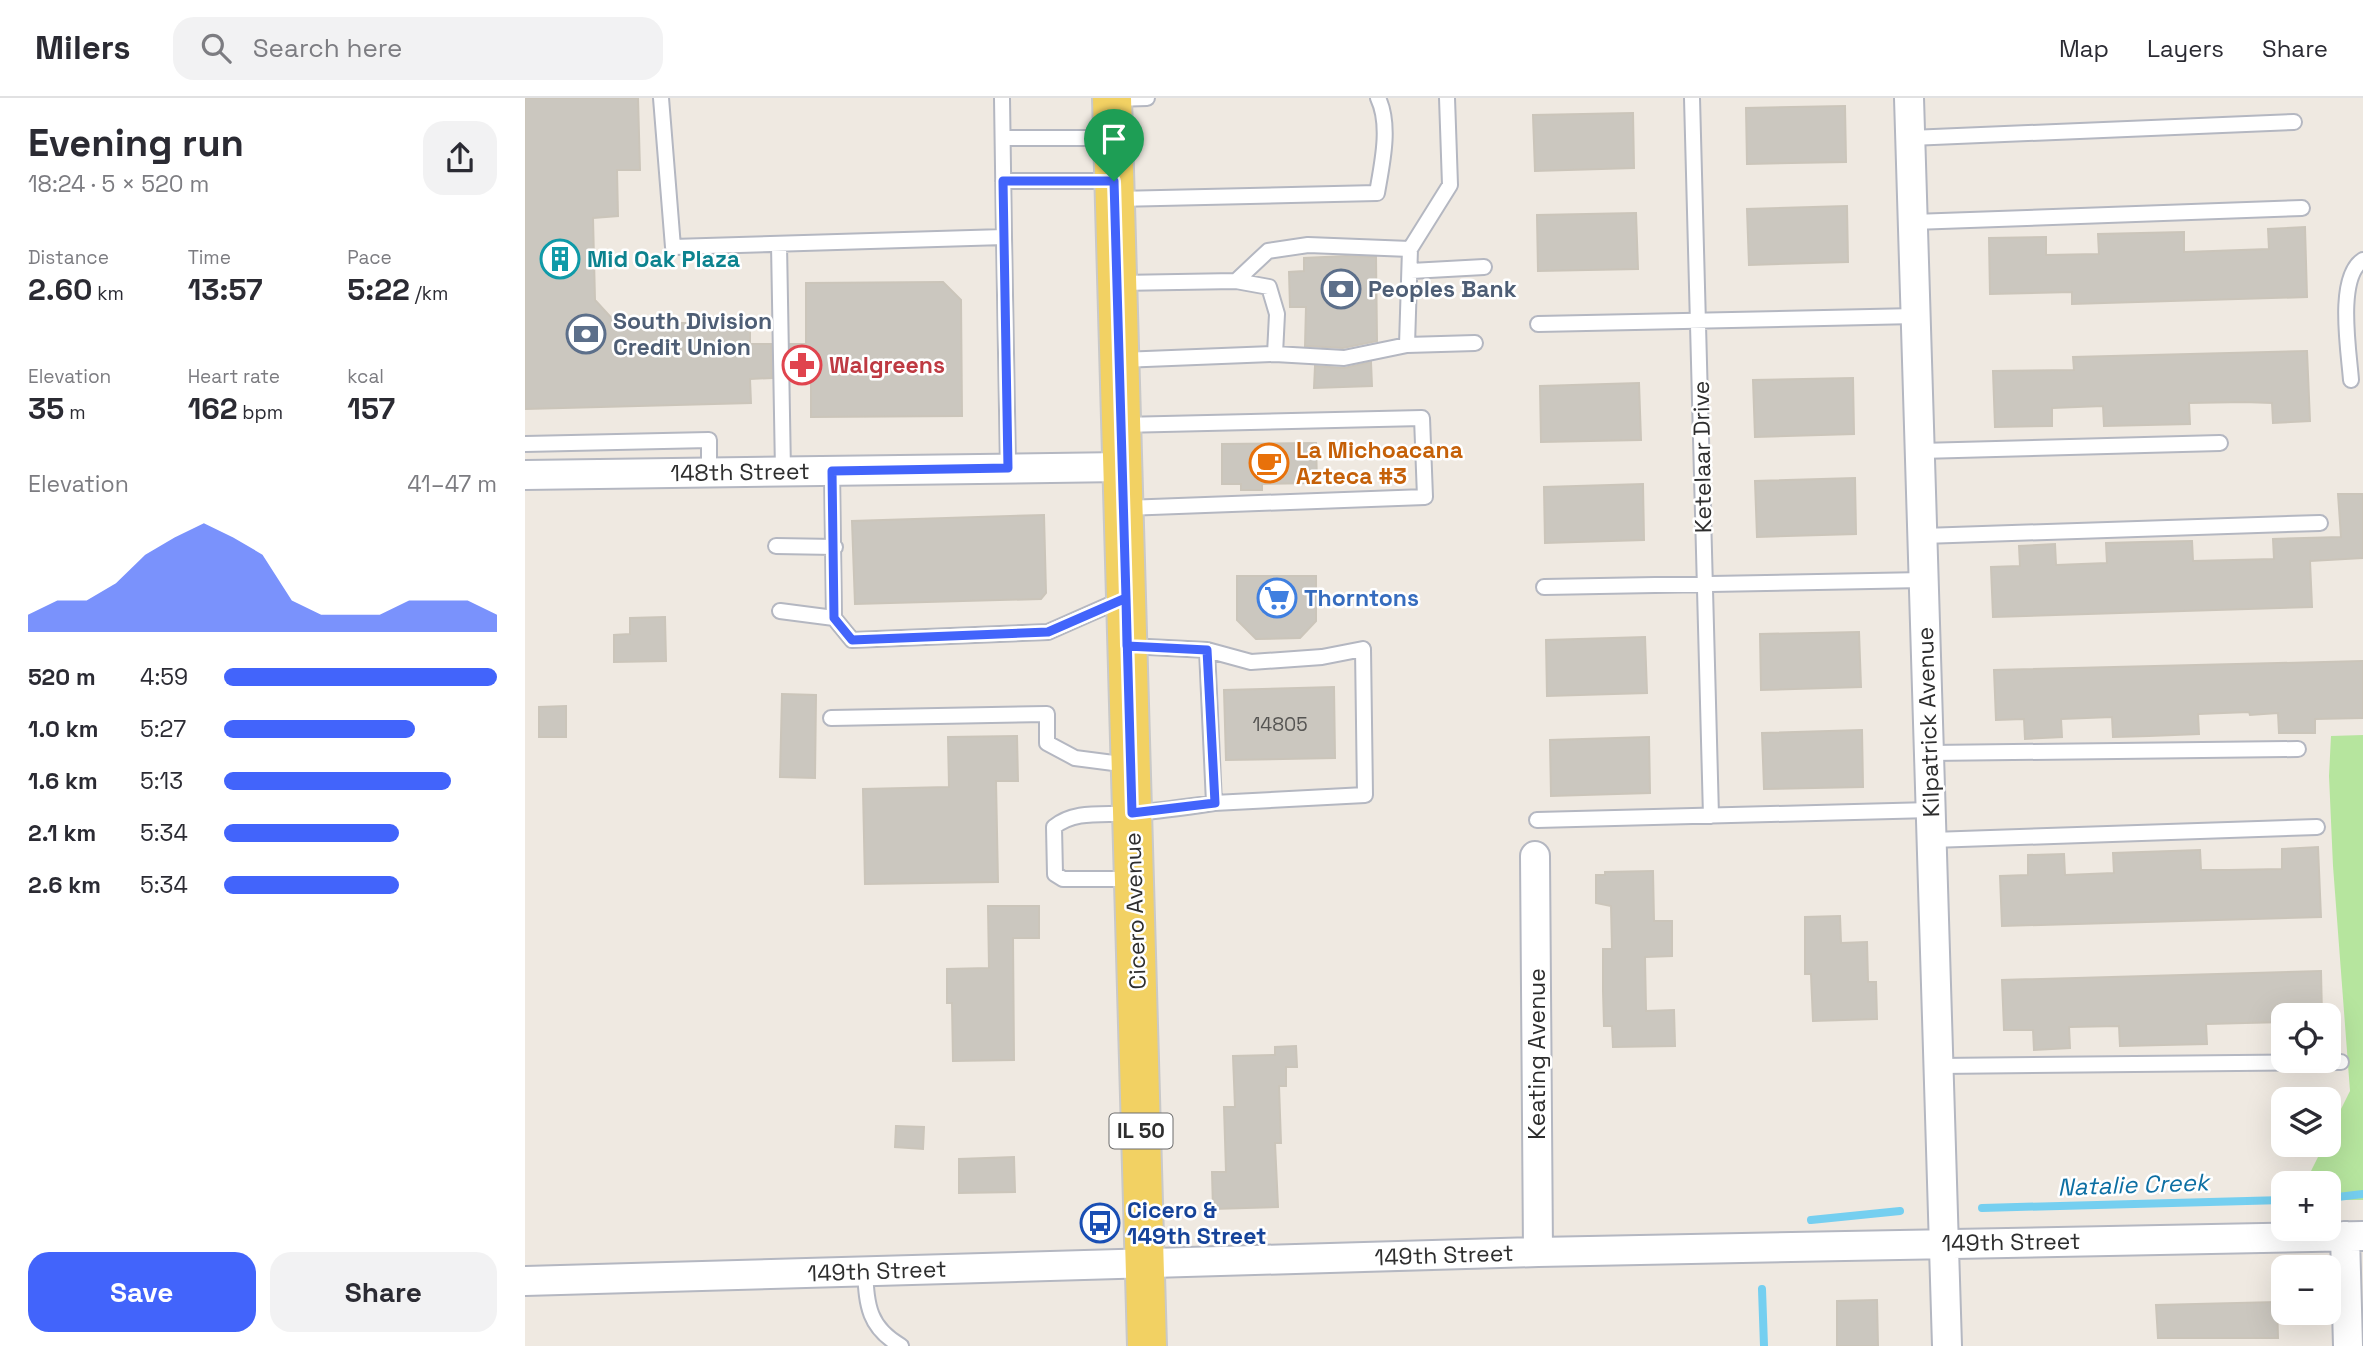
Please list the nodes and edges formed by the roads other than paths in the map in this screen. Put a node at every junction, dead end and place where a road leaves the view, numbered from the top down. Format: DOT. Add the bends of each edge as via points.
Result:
graph roads {
  1 [pos="661,98"];
  2 [pos="1002,98"];
  3 [pos="1124,98"];
  4 [pos="1378,98"];
  5 [pos="1447,98"];
  6 [pos="1692,98"];
  7 [pos="1909,98"];
  8 [pos="2294,122"];
  9 [pos="1003,138"];
  10 [pos="1113,138"];
  11 [pos="1910,138"];
  12 [pos="1003,181"];
  13 [pos="1115,190"];
  14 [pos="2302,208"];
  15 [pos="1913,222"];
  16 [pos="1004,237"];
  17 [pos="779,243"];
  18 [pos="1410,249"];
  19 [pos="2363,260"];
  20 [pos="1484,267"];
  21 [pos="1412,271"];
  22 [pos="1236,281"];
  23 [pos="1117,284"];
  24 [pos="1916,316"];
  25 [pos="1698,321"];
  26 [pos="1538,324"];
  27 [pos="1475,343"];
  28 [pos="1407,345"];
  29 [pos="1275,354"];
  30 [pos="1119,360"];
  31 [pos="2351,380"];
  32 [pos="1121,425"];
  33 [pos="2220,443"];
  34 [pos="525,444"];
  35 [pos="1920,451"];
  36 [pos="1122,467"];
  37 [pos="1008,468"];
  38 [pos="783,471"];
  39 [pos="832,471"];
  40 [pos="709,473"];
  41 [pos="525,475"];
  42 [pos="1123,508"];
  43 [pos="2320,523"];
  44 [pos="1923,536"];
  45 [pos="776,546"];
  46 [pos="835,547"];
  47 [pos="1924,580"];
  48 [pos="1705,584"];
  49 [pos="1544,587"];
  50 [pos="1126,598"];
  51 [pos="780,611"];
  52 [pos="834,618"];
  53 [pos="1127,646"];
  54 [pos="1207,650"];
  55 [pos="831,718"];
  56 [pos="2298,749"];
  57 [pos="1930,754"];
  58 [pos="1131,765"];
  59 [pos="1215,803"];
  60 [pos="1931,810"];
  61 [pos="1132,813"];
  62 [pos="1711,816"];
  63 [pos="1537,820"];
  64 [pos="2317,827"];
  65 [pos="1932,840"];
  66 [pos="1535,856"];
  67 [pos="1134,879"];
  68 [pos="2271,1063"];
  69 [pos="1939,1066"];
  70 [pos="2354,1236"];
  71 [pos="1944,1243"];
  72 [pos="1538,1252"];
  73 [pos="1145,1264"];
  74 [pos="865,1272"];
  75 [pos="525,1281"];
  76 [pos="901,1346"];
  77 [pos="1147,1346"];
  78 [pos="1947,1346"];
  79 [pos="2348,1346"];
  1 -- 17 [label="lane" via="673,247"];
  2 -- 9 [label="lane"];
  3 -- 10 [label="main road, Cicero Avenue / IL 50"];
  4 -- 13 [label="lane" via="1383,108 1383,160 1377,193"];
  5 -- 18 [label="lane" via="1450,185"];
  6 -- 25 [label="lane, Ketelaar Drive"];
  7 -- 11 [label="street, Kilpatrick Avenue"];
  8 -- 11 [label="lane"];
  9 -- 10 [label="lane"];
  9 -- 12 [label="lane"];
  10 -- 13 [label="main road, Cicero Avenue / IL 50"];
  11 -- 15 [label="street, Kilpatrick Avenue"];
  12 -- 13 [label="lane"];
  12 -- 16 [label="lane"];
  13 -- 23 [label="main road, Cicero Avenue / IL 50"];
  14 -- 15 [label="lane"];
  15 -- 24 [label="street, Kilpatrick Avenue"];
  16 -- 17 [label="lane"];
  16 -- 37 [label="lane"];
  17 -- 38 [label="lane"];
  18 -- 21 [label="lane"];
  18 -- 22 [label="lane" via="1308,245 1268,251"];
  19 -- 31 [label="lane" via="2351,272 2346,297"];
  20 -- 21 [label="lane"];
  21 -- 28 [label="lane"];
  22 -- 23 [label="lane"];
  22 -- 29 [label="lane" via="1269,287 1277,314"];
  23 -- 30 [label="main road, Cicero Avenue / IL 50"];
  24 -- 25 [label="lane"];
  24 -- 35 [label="street, Kilpatrick Avenue"];
  25 -- 26 [label="lane"];
  25 -- 48 [label="lane, Ketelaar Drive"];
  27 -- 28 [label="lane"];
  28 -- 29 [label="lane" via="1344,358"];
  29 -- 30 [label="lane"];
  30 -- 32 [label="main road, Cicero Avenue / IL 50"];
  32 -- 36 [label="main road, Cicero Avenue / IL 50"];
  32 -- 42 [label="lane" via="1422,418 1425,496"];
  33 -- 35 [label="lane"];
  34 -- 40 [label="lane" via="709,440"];
  35 -- 44 [label="street, Kilpatrick Avenue"];
  36 -- 37 [label="street, 148th Street"];
  36 -- 42 [label="main road, Cicero Avenue / IL 50"];
  37 -- 39 [label="street, 148th Street"];
  38 -- 39 [label="street, 148th Street"];
  38 -- 40 [label="street, 148th Street"];
  39 -- 46 [label="lane"];
  40 -- 41 [label="street, 148th Street"];
  42 -- 50 [label="main road, Cicero Avenue / IL 50"];
  43 -- 44 [label="lane"];
  44 -- 47 [label="street, Kilpatrick Avenue"];
  45 -- 46 [label="lane"];
  46 -- 52 [label="lane"];
  47 -- 48 [label="lane"];
  47 -- 57 [label="street, Kilpatrick Avenue"];
  48 -- 49 [label="lane"];
  48 -- 62 [label="lane, Ketelaar Drive"];
  50 -- 52 [label="lane" via="1048,632 852,640"];
  50 -- 53 [label="main road, Cicero Avenue / IL 50"];
  51 -- 52 [label="lane"];
  53 -- 54 [label="lane"];
  53 -- 58 [label="main road, Cicero Avenue / IL 50"];
  54 -- 59 [label="lane"];
  54 -- 59 [label="lane" via="1251,662 1363,649 1364,795"];
  55 -- 58 [label="lane" via="1047,714 1047,743 1075,758"];
  56 -- 57 [label="lane"];
  57 -- 60 [label="street, Kilpatrick Avenue"];
  58 -- 61 [label="main road, Cicero Avenue / IL 50"];
  59 -- 61 [label="lane"];
  60 -- 62 [label="lane"];
  60 -- 65 [label="street, Kilpatrick Avenue"];
  61 -- 67 [label="main road, Cicero Avenue / IL 50"];
  61 -- 67 [label="lane" via="1064,819 1054,827 1054,867 1063,879"];
  62 -- 63 [label="lane"];
  64 -- 65 [label="lane"];
  65 -- 69 [label="street, Kilpatrick Avenue"];
  66 -- 72 [label="street, Keating Avenue"];
  67 -- 73 [label="main road, Cicero Avenue / IL 50"];
  68 -- 69 [label="lane"];
  69 -- 71 [label="street, Kilpatrick Avenue"];
  70 -- 71 [label="street, 149th Street"];
  70 -- 79 [label="street"];
  71 -- 72 [label="street, 149th Street"];
  71 -- 78 [label="street, Kilpatrick Avenue"];
  72 -- 73 [label="street, 149th Street"];
  73 -- 74 [label="street, 149th Street"];
  73 -- 77 [label="main road, Cicero Avenue / IL 50"];
  74 -- 75 [label="street, 149th Street"];
  74 -- 76 [label="lane" via="867,1311"];
}
